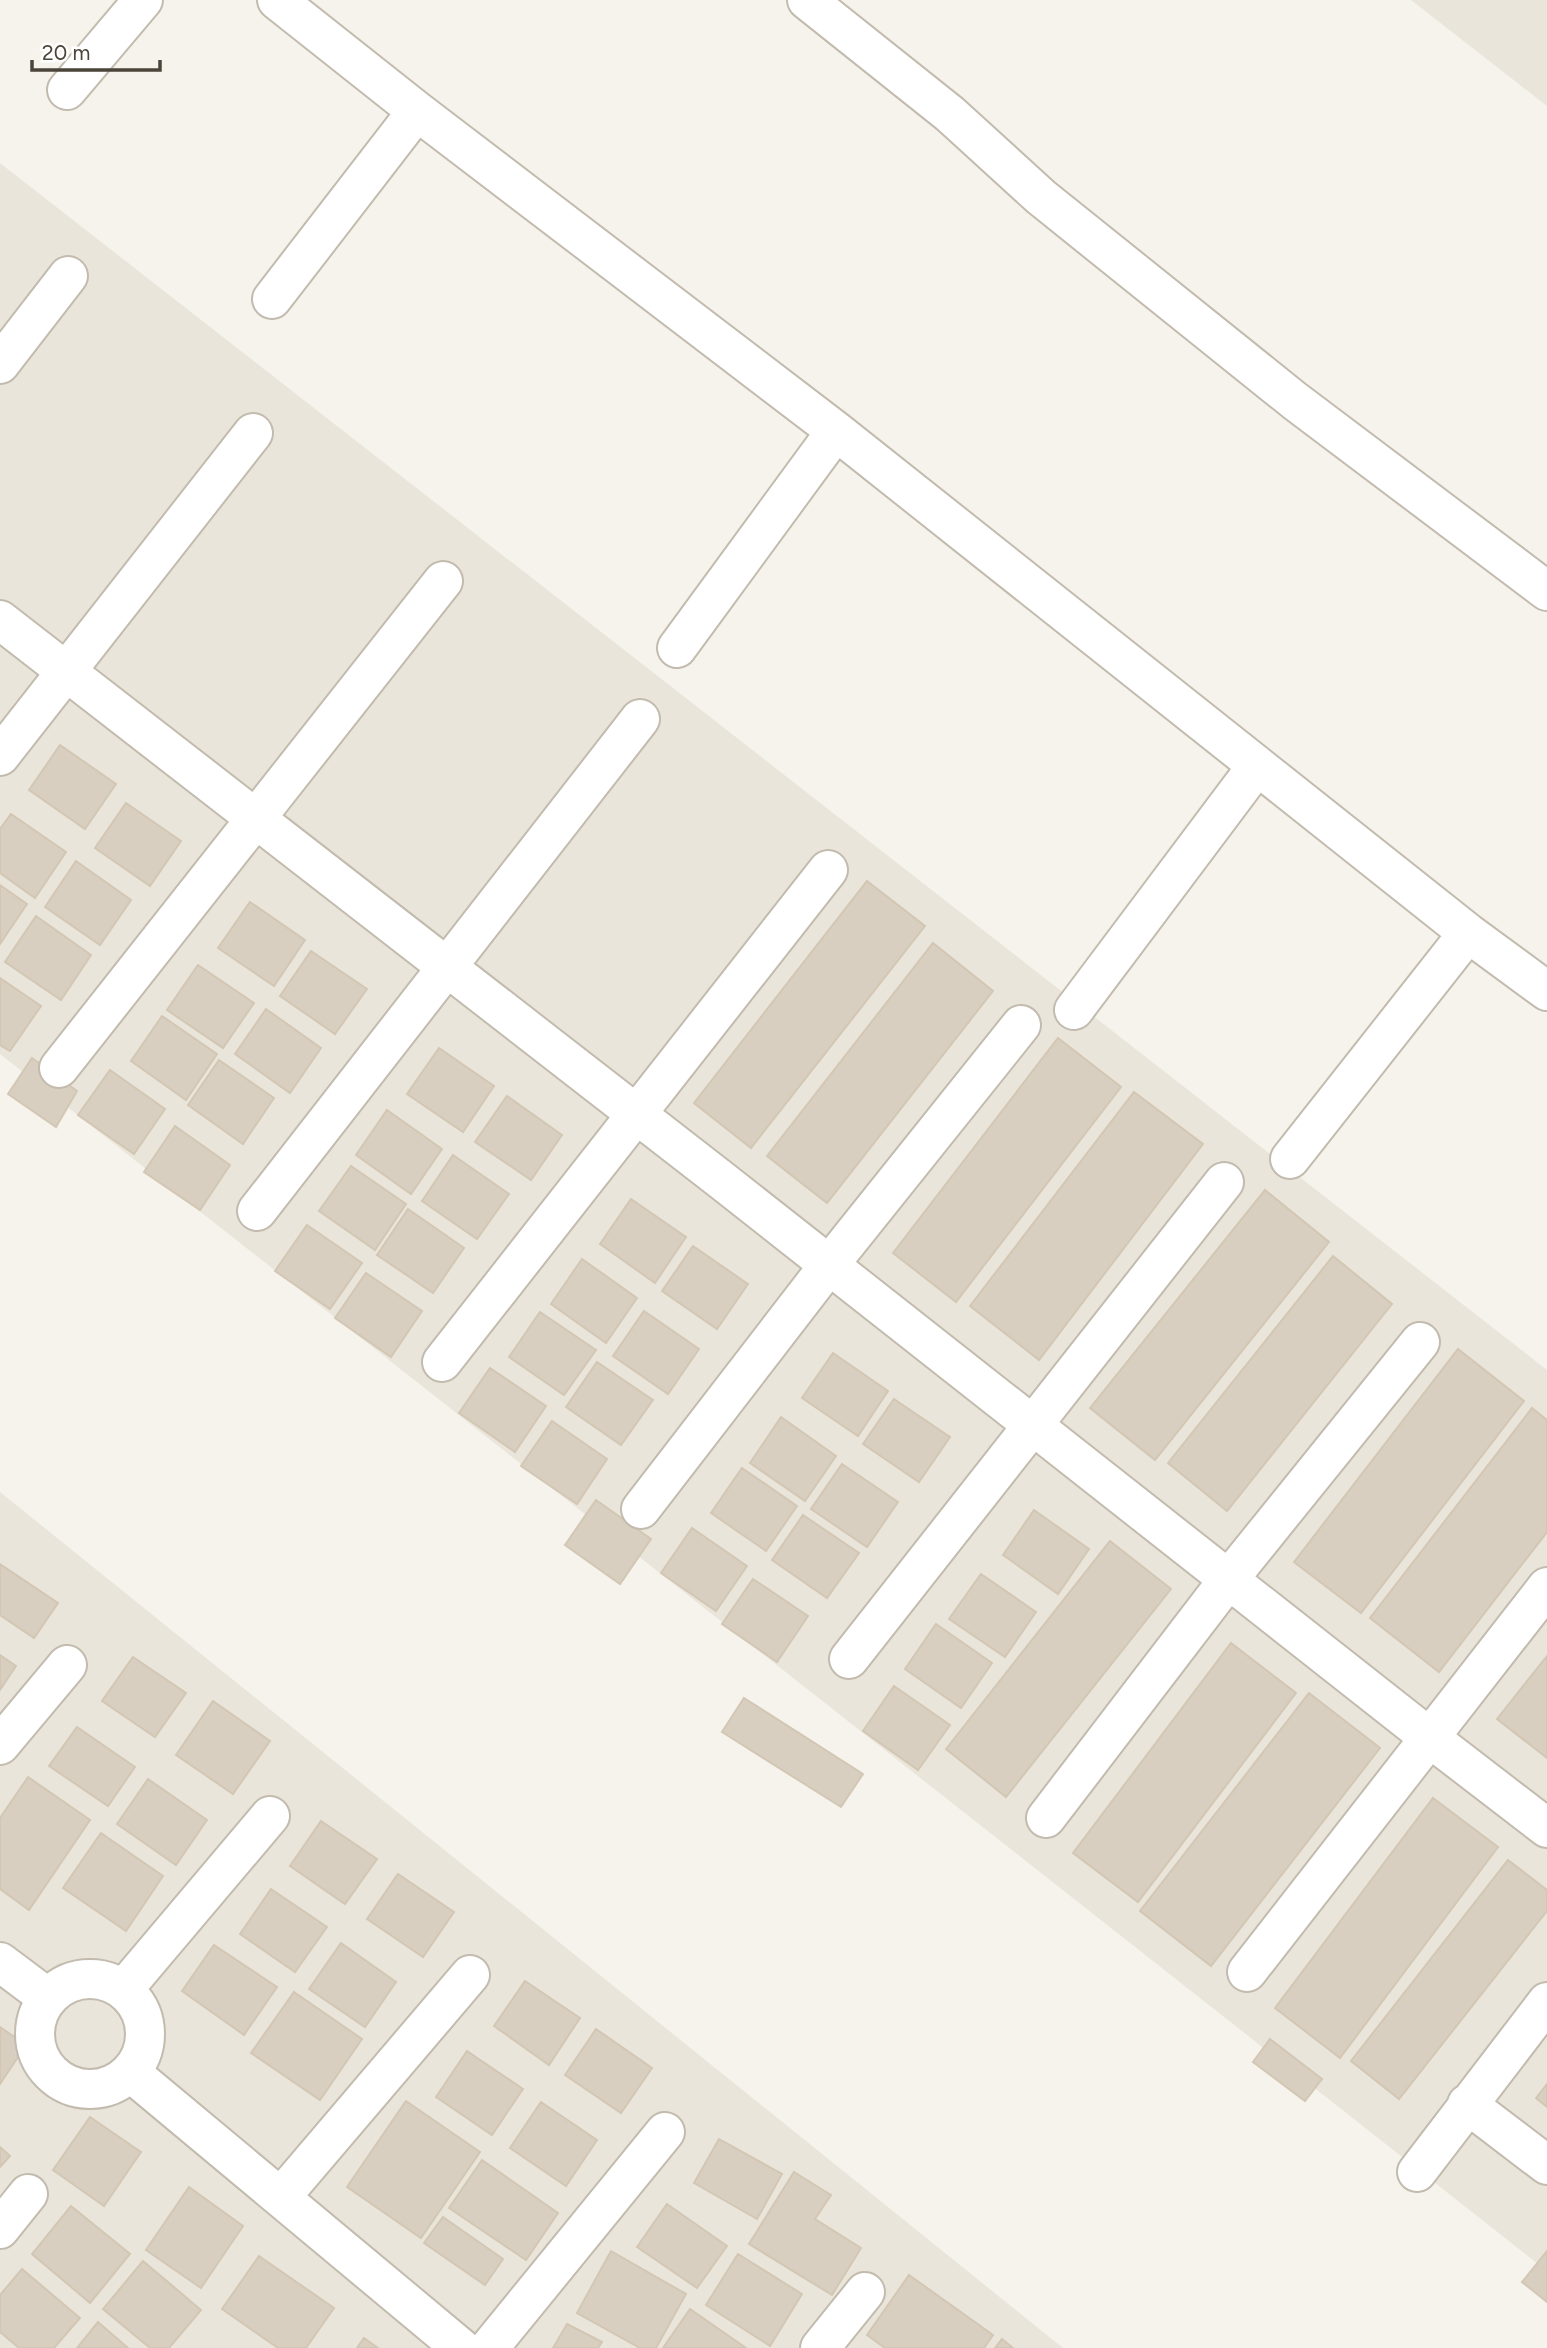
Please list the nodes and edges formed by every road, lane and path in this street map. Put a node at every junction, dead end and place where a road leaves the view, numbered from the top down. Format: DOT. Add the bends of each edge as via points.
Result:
graph roads {
  1 [pos="144,0"];
  2 [pos="277,0"];
  3 [pos="807,0"];
  4 [pos="67,90"];
  5 [pos="417,111"];
  6 [pos="68,276"];
  7 [pos="272,299"];
  8 [pos="0,364"];
  9 [pos="836,431"];
  10 [pos="253,433"];
  11 [pos="443,581"];
  12 [pos="1547,591"];
  13 [pos="0,620"];
  14 [pos="677,648"];
  15 [pos="66,671"];
  16 [pos="640,719"];
  17 [pos="0,756"];
  18 [pos="1257,766"];
  19 [pos="256,820"];
  20 [pos="828,870"];
  21 [pos="1468,933"];
  22 [pos="449,967"];
  23 [pos="1547,991"];
  24 [pos="1074,1010"];
  25 [pos="1021,1025"];
  26 [pos="59,1068"];
  27 [pos="636,1114"];
  28 [pos="1290,1158"];
  29 [pos="1224,1182"];
  30 [pos="257,1210"];
  31 [pos="828,1265"];
  32 [pos="1420,1342"];
  33 [pos="442,1362"];
  34 [pos="1034,1426"];
  35 [pos="642,1508"];
  36 [pos="1228,1580"];
  37 [pos="1547,1587"];
  38 [pos="849,1659"];
  39 [pos="67,1665"];
  40 [pos="1430,1738"];
  41 [pos="0,1745"];
  42 [pos="270,1815"];
  43 [pos="1046,1818"];
  44 [pos="1547,1828"];
  45 [pos="0,1962"];
  46 [pos="1247,1972"];
  47 [pos="470,1975"];
  48 [pos="124,1990"];
  49 [pos="48,1998"];
  50 [pos="1547,2002"];
  51 [pos="130,2072"];
  52 [pos="1468,2104"];
  53 [pos="666,2132"];
  54 [pos="1547,2165"];
  55 [pos="1417,2172"];
  56 [pos="28,2194"];
  57 [pos="281,2197"];
  58 [pos="0,2229"];
  59 [pos="864,2292"];
  60 [pos="461,2348"];
  61 [pos="489,2348"];
  62 [pos="820,2348"];
  1 -- 4 [label="street"];
  2 -- 5 [label="street"];
  3 -- 12 [label="street" via="950,114 1041,197 1284,392"];
  5 -- 7 [label="street"];
  5 -- 9 [label="street"];
  6 -- 8 [label="street"];
  9 -- 14 [label="street"];
  9 -- 18 [label="street"];
  10 -- 15 [label="street"];
  11 -- 19 [label="street"];
  13 -- 15 [label="street"];
  15 -- 17 [label="street"];
  15 -- 19 [label="street"];
  16 -- 22 [label="street"];
  18 -- 21 [label="street"];
  18 -- 24 [label="street"];
  19 -- 22 [label="street"];
  19 -- 26 [label="street"];
  20 -- 27 [label="street"];
  21 -- 23 [label="street"];
  21 -- 28 [label="street"];
  22 -- 27 [label="street"];
  22 -- 30 [label="street"];
  25 -- 31 [label="street"];
  27 -- 31 [label="street"];
  27 -- 33 [label="street"];
  29 -- 34 [label="street"];
  31 -- 34 [label="street"];
  31 -- 35 [label="street"];
  32 -- 36 [label="street"];
  34 -- 36 [label="street"];
  34 -- 38 [label="street"];
  36 -- 40 [label="street"];
  36 -- 43 [label="street"];
  37 -- 40 [label="street"];
  39 -- 41 [label="street"];
  40 -- 44 [label="street"];
  40 -- 46 [label="street"];
  42 -- 48 [label="street"];
  45 -- 49 [label="street"];
  47 -- 57 [label="street"];
  48 -- 49 [label="street" via="98,1979 81,1979 65,1984"];
  48 -- 51 [label="street" via="145,2024 145,2042"];
  49 -- 51 [label="street" via="36,2025 36,2043 51,2074 82,2089 116,2083"];
  50 -- 52 [label="street"];
  51 -- 57 [label="street"];
  52 -- 54 [label="street"];
  52 -- 55 [label="street"];
  53 -- 61 [label="street"];
  56 -- 58 [label="street"];
  57 -- 60 [label="street"];
  59 -- 62 [label="street"];
}
